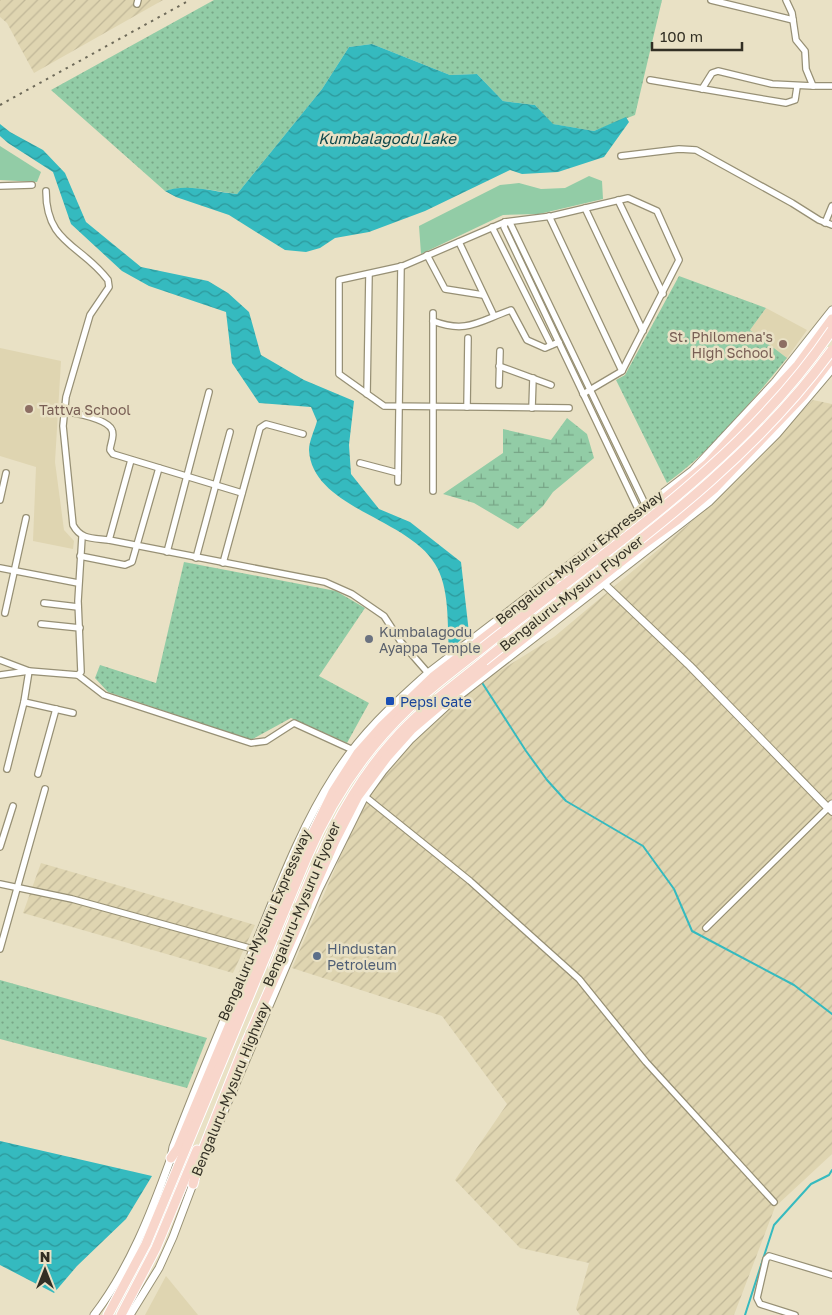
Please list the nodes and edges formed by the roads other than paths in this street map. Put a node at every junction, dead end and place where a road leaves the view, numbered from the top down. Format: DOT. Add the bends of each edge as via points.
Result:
graph roads {
  1 [pos="711,0"];
  2 [pos="786,0"];
  3 [pos="793,20"];
  4 [pos="650,80"];
  5 [pos="813,86"];
  6 [pos="832,86"];
  7 [pos="797,87"];
  8 [pos="702,89"];
  9 [pos="621,156"];
  10 [pos="32,185"];
  11 [pos="0,186"];
  12 [pos="46,191"];
  13 [pos="618,200"];
  14 [pos="832,206"];
  15 [pos="586,208"];
  16 [pos="549,216"];
  17 [pos="505,222"];
  18 [pos="825,222"];
  19 [pos="832,225"];
  20 [pos="492,227"];
  21 [pos="459,242"];
  22 [pos="427,255"];
  23 [pos="401,266"];
  24 [pos="369,274"];
  25 [pos="663,294"];
  26 [pos="483,295"];
  27 [pos="832,310"];
  28 [pos="433,313"];
  29 [pos="494,316"];
  30 [pos="832,319"];
  31 [pos="433,321"];
  32 [pos="832,330"];
  33 [pos="643,331"];
  34 [pos="468,338"];
  35 [pos="559,342"];
  36 [pos="551,345"];
  37 [pos="832,350"];
  38 [pos="500,351"];
  39 [pos="832,358"];
  40 [pos="499,366"];
  41 [pos="832,368"];
  42 [pos="622,371"];
  43 [pos="533,378"];
  44 [pos="499,385"];
  45 [pos="551,385"];
  46 [pos="591,390"];
  47 [pos="210,392"];
  48 [pos="366,394"];
  49 [pos="583,394"];
  50 [pos="399,407"];
  51 [pos="433,407"];
  52 [pos="467,407"];
  53 [pos="532,408"];
  54 [pos="569,408"];
  55 [pos="64,411"];
  56 [pos="752,412"];
  57 [pos="230,432"];
  58 [pos="774,432"];
  59 [pos="303,434"];
  60 [pos="131,460"];
  61 [pos="360,463"];
  62 [pos="159,468"];
  63 [pos="6,473"];
  64 [pos="398,473"];
  65 [pos="187,476"];
  66 [pos="398,482"];
  67 [pos="216,485"];
  68 [pos="433,491"];
  69 [pos="242,493"];
  70 [pos="0,500"];
  71 [pos="646,506"];
  72 [pos="639,511"];
  73 [pos="26,518"];
  74 [pos="82,537"];
  75 [pos="109,540"];
  76 [pos="137,546"];
  77 [pos="167,552"];
  78 [pos="80,556"];
  79 [pos="196,558"];
  80 [pos="582,559"];
  81 [pos="223,563"];
  82 [pos="0,568"];
  83 [pos="14,571"];
  84 [pos="601,581"];
  85 [pos="78,583"];
  86 [pos="44,603"];
  87 [pos="78,607"];
  88 [pos="5,613"];
  89 [pos="41,624"];
  90 [pos="80,628"];
  91 [pos="465,651"];
  92 [pos="0,660"];
  93 [pos="29,671"];
  94 [pos="428,672"];
  95 [pos="78,674"];
  96 [pos="0,675"];
  97 [pos="24,702"];
  98 [pos="56,709"];
  99 [pos="73,714"];
  100 [pos="352,750"];
  101 [pos="7,769"];
  102 [pos="38,774"];
  103 [pos="45,789"];
  104 [pos="363,794"];
  105 [pos="12,806"];
  106 [pos="831,808"];
  107 [pos="0,847"];
  108 [pos="0,884"];
  109 [pos="17,888"];
  110 [pos="706,928"];
  111 [pos="0,949"];
  112 [pos="254,949"];
  113 [pos="171,1158"];
  114 [pos="193,1184"];
  115 [pos="774,1202"];
  116 [pos="832,1275"];
  117 [pos="94,1315"];
  118 [pos="108,1315"];
  119 [pos="121,1315"];
  120 [pos="130,1315"];
  121 [pos="796,1315"];
  1 -- 3 [label="street"];
  2 -- 3 [label="street"];
  3 -- 5 [label="street" via="796,40 805,52 806,69"];
  4 -- 8 [label="street"];
  5 -- 6 [label="street"];
  5 -- 7 [label="street"];
  7 -- 8 [label="street" via="718,71 712,72"];
  7 -- 8 [label="street" via="795,100 786,103"];
  9 -- 18 [label="street" via="696,150"];
  10 -- 11 [label="street"];
  12 -- 55 [label="street" via="46,207 54,230 108,280 109,287 90,315"];
  13 -- 15 [label="street"];
  13 -- 25 [label="street"];
  13 -- 25 [label="street" via="628,198 657,211 679,260"];
  14 -- 18 [label="street"];
  15 -- 16 [label="street"];
  15 -- 33 [label="street"];
  16 -- 17 [label="street"];
  16 -- 42 [label="street"];
  17 -- 20 [label="street"];
  17 -- 35 [label="street" via="504,227"];
  17 -- 46 [label="street" via="510,223"];
  18 -- 19 [label="street"];
  20 -- 21 [label="street"];
  20 -- 36 [label="street"];
  21 -- 22 [label="street"];
  21 -- 26 [label="street"];
  22 -- 23 [label="street"];
  22 -- 26 [label="street" via="444,289"];
  23 -- 24 [label="street"];
  23 -- 50 [label="street"];
  24 -- 48 [label="street"];
  24 -- 48 [label="street" via="339,280 339,374"];
  25 -- 33 [label="street"];
  26 -- 29 [label="street"];
  27 -- 56 [label="street, Bengaluru-Mysuru Expressway"];
  28 -- 31 [label="street"];
  29 -- 31 [label="street" via="462,328"];
  29 -- 36 [label="street" via="511,310 527,340 545,348"];
  30 -- 56 [label="highway, Bengaluru-Mysuru Expressway" via="798,364"];
  31 -- 51 [label="street"];
  32 -- 91 [label="highway, Bengaluru-Mysuru Expressway, bridge" via="785,391 673,500"];
  33 -- 42 [label="street"];
  34 -- 52 [label="street"];
  35 -- 36 [label="street"];
  35 -- 49 [label="street"];
  37 -- 119 [label="highway, Bengaluru-Mysuru Flyover, bridge" via="794,398 722,471 680,508 430,704 369,770 325,845 156,1248"];
  38 -- 40 [label="street"];
  39 -- 58 [label="highway, Bengaluru-Mysuru Highway"];
  40 -- 43 [label="street"];
  40 -- 44 [label="street"];
  41 -- 58 [label="street"];
  42 -- 46 [label="street"];
  43 -- 45 [label="street"];
  43 -- 53 [label="street"];
  46 -- 49 [label="street"];
  46 -- 71 [label="street"];
  47 -- 65 [label="street"];
  48 -- 50 [label="street" via="384,406"];
  49 -- 72 [label="street"];
  50 -- 51 [label="street"];
  50 -- 64 [label="street"];
  51 -- 52 [label="street"];
  51 -- 68 [label="street"];
  52 -- 53 [label="street"];
  53 -- 54 [label="street"];
  55 -- 60 [label="street" via="90,417 110,427 114,435 110,452"];
  55 -- 74 [label="street" via="62,426 71,516"];
  56 -- 58 [label="street"];
  56 -- 71 [label="street, Bengaluru-Mysuru Expressway" via="693,470"];
  56 -- 80 [label="highway, Bengaluru-Mysuru Expressway" via="707,464"];
  57 -- 67 [label="street"];
  58 -- 84 [label="highway, Bengaluru-Mysuru Highway" via="715,488"];
  59 -- 69 [label="street" via="266,424 262,426"];
  60 -- 62 [label="street"];
  60 -- 75 [label="street"];
  61 -- 64 [label="street"];
  62 -- 65 [label="street"];
  62 -- 76 [label="street"];
  63 -- 70 [label="street"];
  64 -- 66 [label="street"];
  65 -- 67 [label="street"];
  65 -- 77 [label="street"];
  67 -- 69 [label="street"];
  67 -- 79 [label="street"];
  69 -- 81 [label="street"];
  71 -- 72 [label="street, Bengaluru-Mysuru Expressway"];
  72 -- 80 [label="street, Bengaluru-Mysuru Expressway"];
  73 -- 83 [label="street"];
  74 -- 75 [label="street"];
  74 -- 78 [label="street"];
  75 -- 76 [label="street"];
  76 -- 77 [label="street"];
  76 -- 78 [label="street" via="130,565"];
  77 -- 79 [label="street"];
  78 -- 85 [label="street"];
  79 -- 81 [label="street"];
  80 -- 84 [label="street"];
  80 -- 91 [label="highway, Bengaluru-Mysuru Expressway"];
  81 -- 94 [label="street" via="342,588 384,616 401,642"];
  82 -- 83 [label="street"];
  83 -- 85 [label="street"];
  83 -- 88 [label="street"];
  84 -- 104 [label="highway, Bengaluru-Mysuru Highway" via="412,729 387,757"];
  84 -- 106 [label="street"];
  85 -- 87 [label="street"];
  86 -- 87 [label="street"];
  87 -- 90 [label="street"];
  89 -- 90 [label="street"];
  90 -- 95 [label="street" via="82,664"];
  91 -- 94 [label="street, Bengaluru-Mysuru Expressway"];
  91 -- 113 [label="highway, Bengaluru-Mysuru Expressway" via="382,726 358,753 333,792 292,876"];
  91 -- 118 [label="highway, Bengaluru-Mysuru Flyover" via="360,763 331,808 146,1244"];
  92 -- 93 [label="street"];
  93 -- 95 [label="street"];
  93 -- 96 [label="street"];
  93 -- 97 [label="street"];
  94 -- 100 [label="street, Bengaluru-Mysuru Expressway"];
  95 -- 100 [label="street" via="104,695 251,743 266,741 294,722"];
  97 -- 98 [label="street"];
  97 -- 101 [label="street"];
  98 -- 99 [label="street"];
  98 -- 102 [label="street"];
  100 -- 112 [label="street, Bengaluru-Mysuru Expressway" via="333,776 290,858"];
  103 -- 109 [label="street"];
  104 -- 114 [label="highway, Bengaluru-Mysuru Highway" via="335,841 242,1052 200,1157"];
  104 -- 115 [label="street" via="470,881 579,979 646,1062"];
  105 -- 107 [label="street"];
  106 -- 110 [label="street"];
  108 -- 109 [label="street"];
  109 -- 111 [label="street"];
  109 -- 112 [label="street" via="72,899"];
  112 -- 113 [label="street, Bengaluru-Mysuru Expressway" via="196,1085"];
  113 -- 117 [label="street, Bengaluru-Mysuru Expressway" via="138,1242 122,1274"];
  114 -- 120 [label="street, Bengaluru-Mysuru Highway" via="159,1268"];
  116 -- 121 [label="street" via="769,1256 766,1259 757,1298 760,1304"];
}
